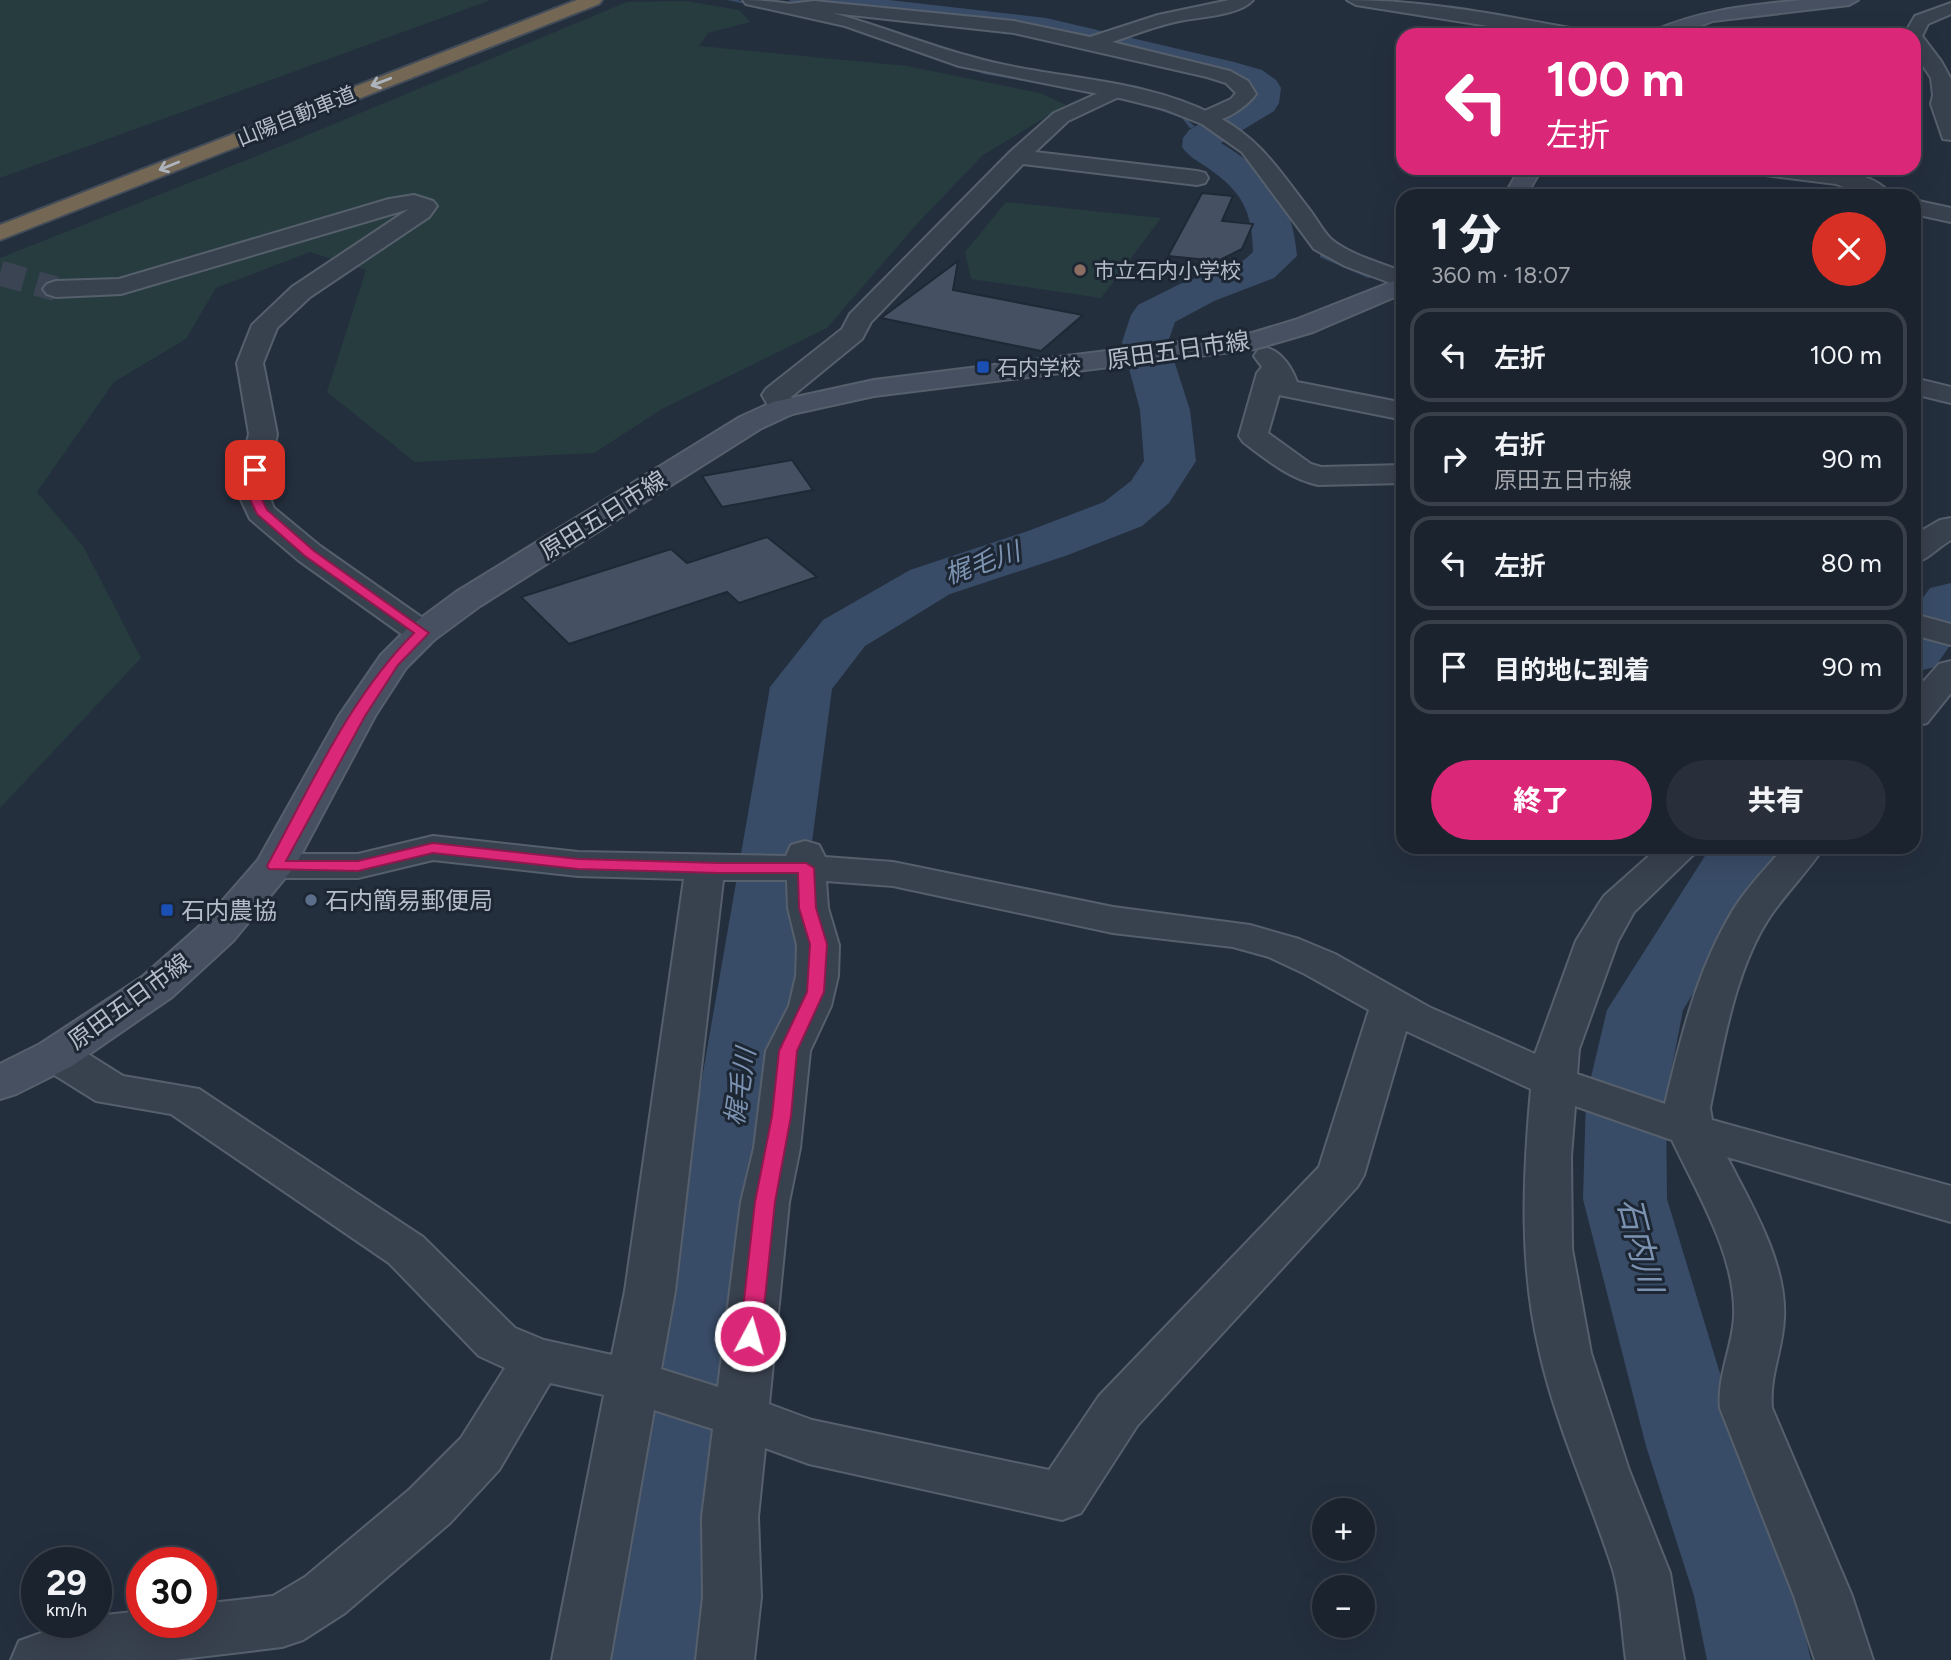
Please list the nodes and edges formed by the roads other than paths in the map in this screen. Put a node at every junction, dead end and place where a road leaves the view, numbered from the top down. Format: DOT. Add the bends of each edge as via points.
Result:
graph roads {
  1 [pos="555,0"];
  2 [pos="593,0"];
  3 [pos="752,0"];
  4 [pos="1244,0"];
  5 [pos="1356,0"];
  6 [pos="1849,0"];
  7 [pos="1935,0"];
  8 [pos="1795,2"];
  9 [pos="847,4"];
  10 [pos="1951,6"];
  11 [pos="795,8"];
  12 [pos="1538,28"];
  13 [pos="1676,28"];
  14 [pos="1914,28"];
  15 [pos="1114,32"];
  16 [pos="1921,45"];
  17 [pos="1116,91"];
  18 [pos="1947,100"];
  19 [pos="1214,123"];
  20 [pos="1951,134"];
  21 [pos="1018,157"];
  22 [pos="134,159"];
  23 [pos="1818,175"];
  24 [pos="1197,178"];
  25 [pos="1872,189"];
  26 [pos="1921,209"];
  27 [pos="1951,215"];
  28 [pos="0,233"];
  29 [pos="1396,279"];
  30 [pos="1396,286"];
  31 [pos="56,289"];
  32 [pos="1255,341"];
  33 [pos="1280,373"];
  34 [pos="1921,388"];
  35 [pos="1951,395"];
  36 [pos="783,408"];
  37 [pos="1396,410"];
  38 [pos="1396,474"];
  39 [pos="1951,527"];
  40 [pos="1921,546"];
  41 [pos="1921,626"];
  42 [pos="422,633"];
  43 [pos="1951,635"];
  44 [pos="1951,671"];
  45 [pos="1921,707"];
  46 [pos="1674,854"];
  47 [pos="1799,854"];
  48 [pos="803,863"];
  49 [pos="275,866"];
  50 [pos="712,868"];
  51 [pos="1392,1005"];
  52 [pos="57,1055"];
  53 [pos="0,1083"];
  54 [pos="1558,1083"];
  55 [pos="1684,1127"];
  56 [pos="1951,1204"];
  57 [pos="537,1360"];
  58 [pos="637,1383"];
  59 [pos="737,1414"];
  60 [pos="40,1660"];
  61 [pos="581,1660"];
  62 [pos="725,1660"];
  63 [pos="1655,1660"];
  64 [pos="1844,1660"];
  1 -- 22 [label="highway, 山陽自動車道"];
  2 -- 28 [label="highway, 山陽自動車道, one-way"];
  3 -- 11 [label="street"];
  4 -- 15 [label="street"];
  5 -- 12 [label="street"];
  6 -- 8 [label="main road"];
  7 -- 10 [label="street"];
  8 -- 13 [label="main road" via="1711,16"];
  9 -- 11 [label="street"];
  9 -- 15 [label="street" via="1014,27"];
  10 -- 14 [label="street"];
  11 -- 17 [label="street" via="966,62"];
  15 -- 19 [label="street" via="1224,75 1244,89 1246,94"];
  16 -- 18 [label="street" via="1940,74"];
  17 -- 19 [label="street" via="1171,105"];
  17 -- 21 [label="street" via="1061,117"];
  18 -- 20 [label="street" via="1941,104"];
  19 -- 29 [label="street" via="1259,157 1323,244"];
  21 -- 24 [label="street"];
  21 -- 36 [label="street" via="859,319 853,333 776,395"];
  23 -- 25 [label="street" via="1848,179"];
  26 -- 27 [label="street"];
  30 -- 32 [label="main road, 原田五日市線" via="1304,326"];
  31 -- 42 [label="street" via="121,286 397,204 425,205 301,292 265,325 250,363 263,434 251,489 261,512 309,553"];
  32 -- 33 [label="street"];
  32 -- 36 [label="main road, 原田五日市線" via="874,388"];
  33 -- 37 [label="street" via="1284,388"];
  33 -- 38 [label="street" via="1271,373 1253,436 1301,470 1318,476"];
  34 -- 35 [label="street"];
  36 -- 42 [label="main road, 原田五日市線" via="750,423 468,599"];
  39 -- 40 [label="street"];
  41 -- 43 [label="street"];
  42 -- 49 [label="main road, 原田五日市線" via="393,662 357,716"];
  44 -- 45 [label="street"];
  46 -- 54 [label="street" via="1618,905 1606,922 1558,1045"];
  47 -- 55 [label="street" via="1752,912 1724,969 1688,1092"];
  48 -- 50 [label="street"];
  48 -- 51 [label="street" via="893,874 1113,920 1236,934 1320,964"];
  48 -- 59 [label="street" via="818,944 815,992 788,1051 778,1148 765,1202"];
  49 -- 50 [label="street" via="358,866 433,848 578,864"];
  49 -- 52 [label="main road, 原田五日市線" via="218,932 157,987"];
  50 -- 58 [label="street"];
  51 -- 54 [label="street"];
  51 -- 59 [label="street" via="1340,1175 1118,1410 1062,1496 809,1442"];
  52 -- 53 [label="main road, 原田五日市線"];
  52 -- 57 [label="street" via="112,1090 183,1100 406,1250 497,1342"];
  54 -- 55 [label="street"];
  54 -- 63 [label="street" via="1548,1156 1548,1249 1565,1353 1602,1470 1644,1580"];
  55 -- 56 [label="street"];
  55 -- 64 [label="street" via="1743,1236 1759,1319 1744,1388 1746,1408 1834,1620"];
  57 -- 58 [label="street"];
  57 -- 60 [label="street" via="480,1454 430,1506 325,1595 282,1621 91,1643"];
  58 -- 59 [label="street"];
  58 -- 61 [label="street"];
  59 -- 62 [label="street" via="730,1517 732,1597"];
}
